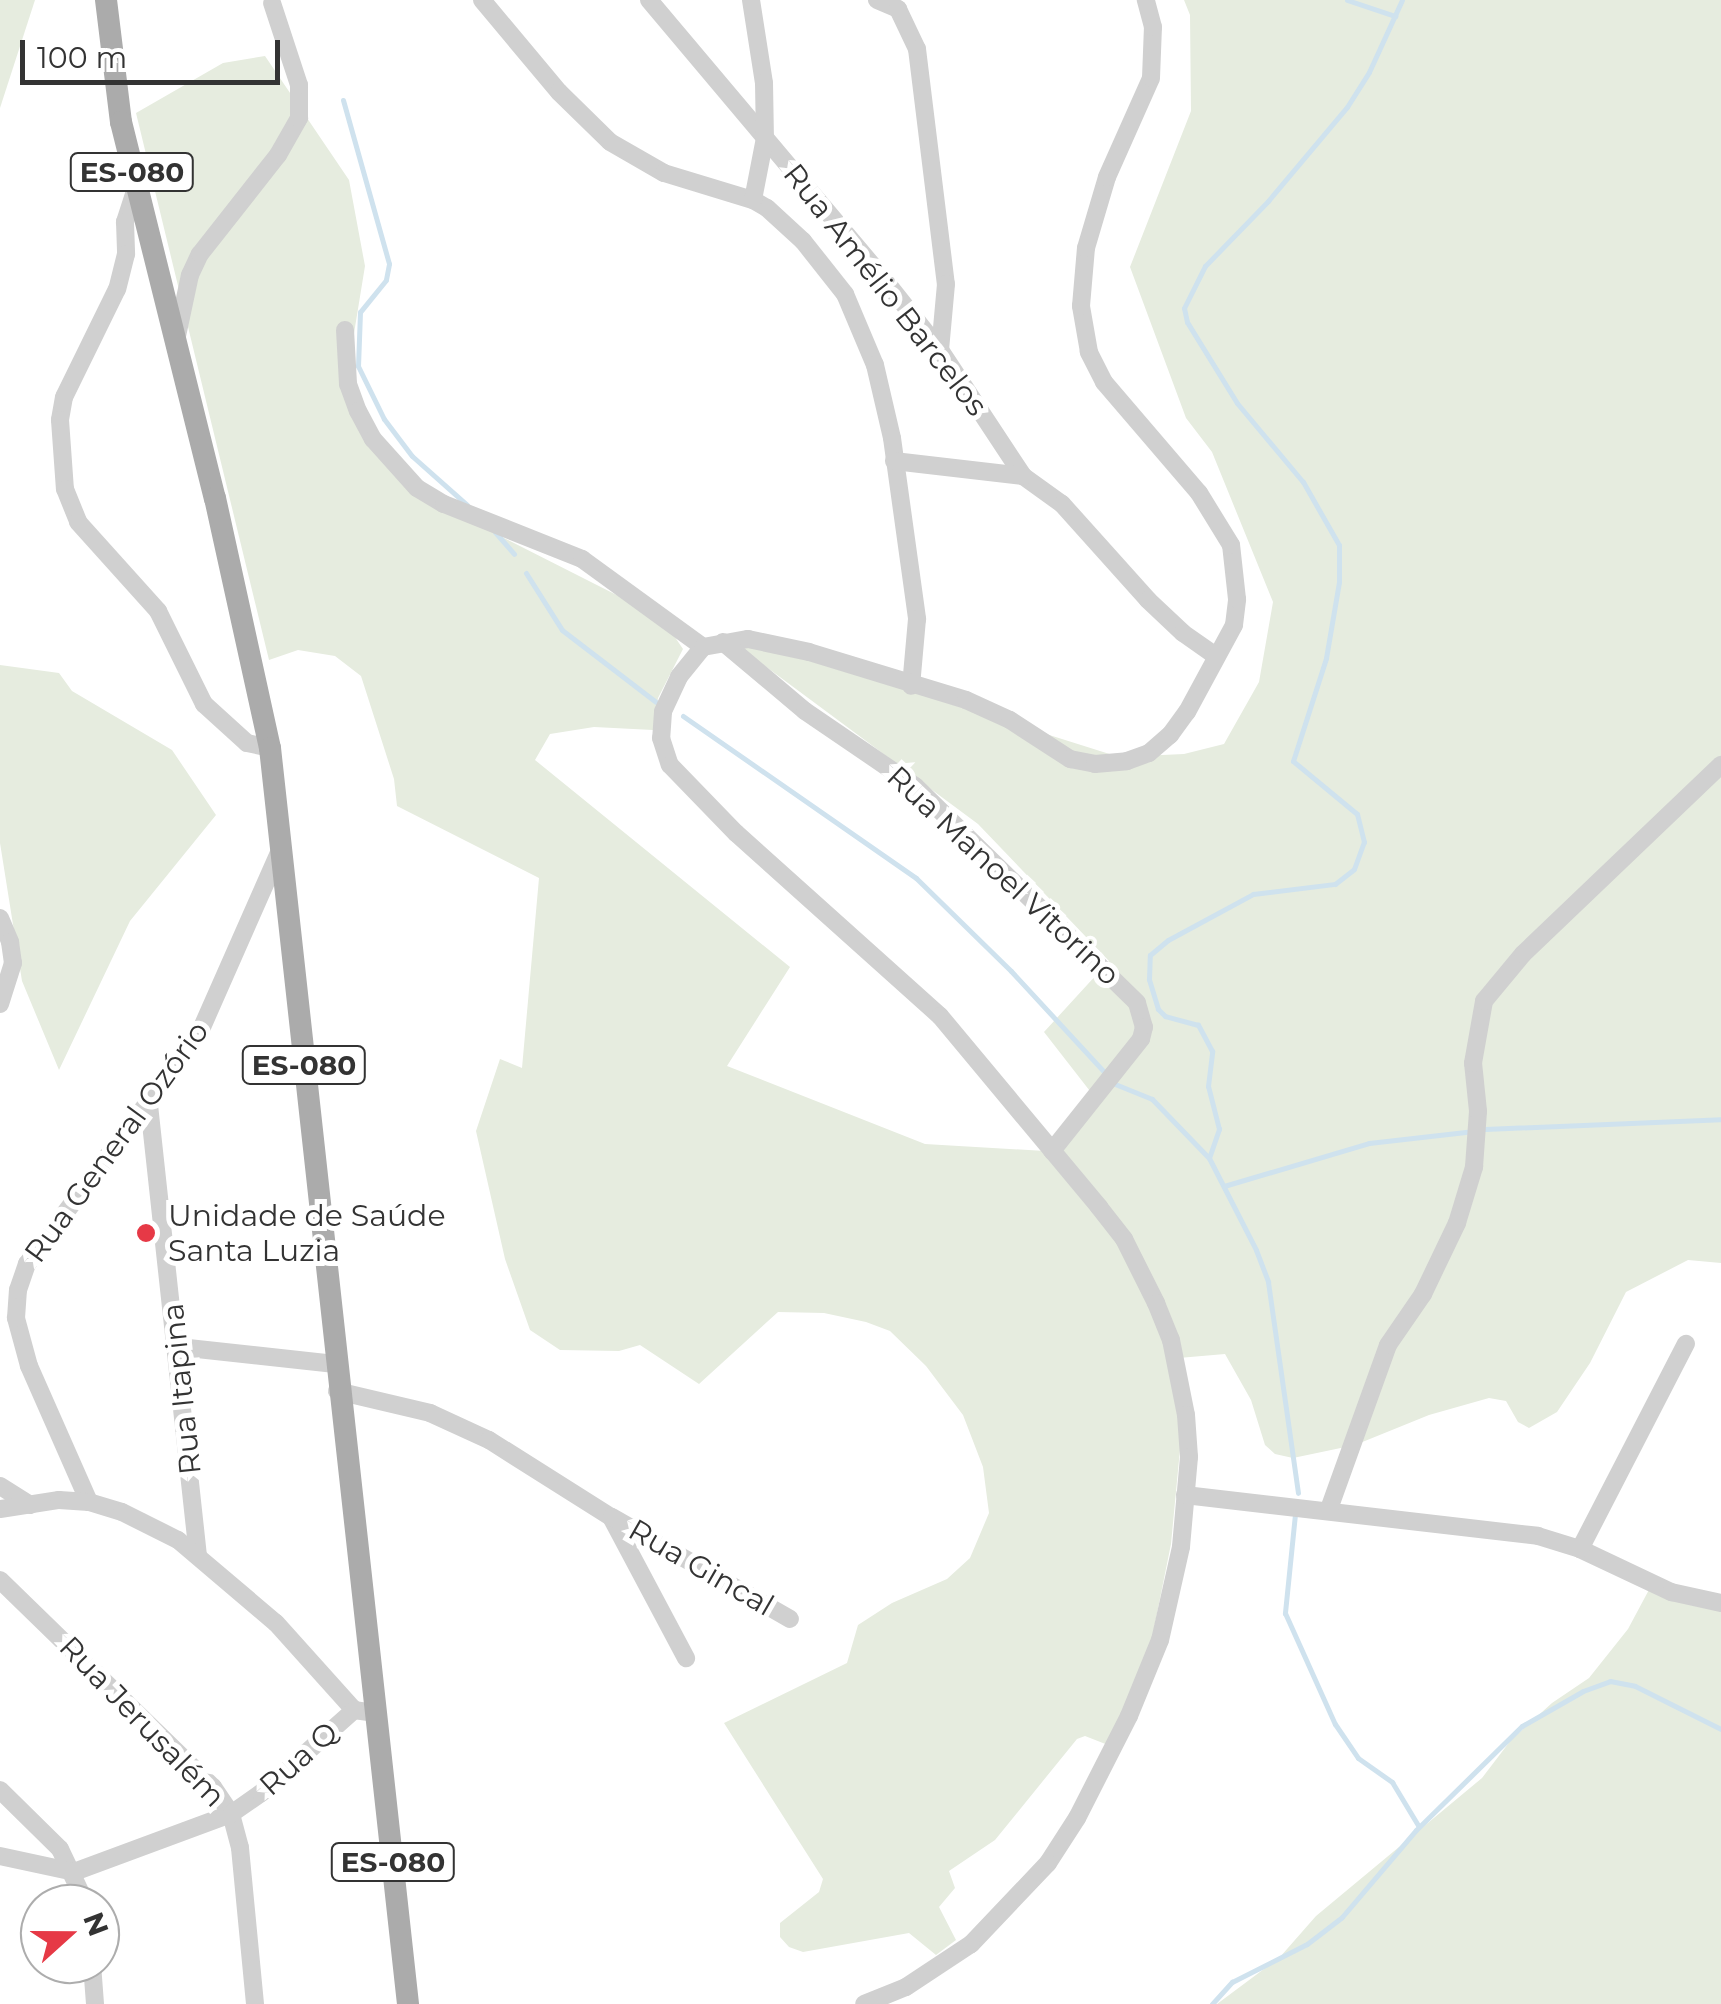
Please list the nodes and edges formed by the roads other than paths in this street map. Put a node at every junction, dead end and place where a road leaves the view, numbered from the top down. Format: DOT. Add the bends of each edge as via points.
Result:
graph roads {
  1 [pos="106,0"];
  2 [pos="482,0"];
  3 [pos="649,0"];
  4 [pos="751,0"];
  5 [pos="877,0"];
  6 [pos="1146,0"];
  7 [pos="272,3"];
  8 [pos="765,138"];
  9 [pos="136,188"];
  10 [pos="753,200"];
  11 [pos="344,330"];
  12 [pos="176,342"];
  13 [pos="940,350"];
  14 [pos="894,461"];
  15 [pos="1023,476"];
  16 [pos="723,642"];
  17 [pos="703,647"];
  18 [pos="1215,654"];
  19 [pos="911,686"];
  20 [pos="270,748"];
  21 [pos="1721,765"];
  22 [pos="283,842"];
  23 [pos="0,918"];
  24 [pos="0,1004"];
  25 [pos="149,1105"];
  26 [pos="1052,1151"];
  27 [pos="1686,1344"];
  28 [pos="179,1347"];
  29 [pos="335,1364"];
  30 [pos="337,1391"];
  31 [pos="0,1486"];
  32 [pos="1186,1495"];
  33 [pos="89,1502"];
  34 [pos="30,1505"];
  35 [pos="0,1509"];
  36 [pos="1329,1509"];
  37 [pos="612,1517"];
  38 [pos="1580,1549"];
  39 [pos="198,1554"];
  40 [pos="0,1580"];
  41 [pos="1721,1603"];
  42 [pos="790,1619"];
  43 [pos="686,1658"];
  44 [pos="366,1712"];
  45 [pos="0,1790"];
  46 [pos="231,1814"];
  47 [pos="0,1856"];
  48 [pos="74,1872"];
  49 [pos="78,1884"];
  50 [pos="255,2004"];
  51 [pos="408,2004"];
  52 [pos="864,2004"];
  1 -- 9 [label="main road, ES-080" via="112,77"];
  2 -- 10 [label="street" via="610,142 664,173"];
  3 -- 8 [label="street, Rua Amélio Barcelos"];
  4 -- 8 [label="street"];
  5 -- 13 [label="street" via="898,8 916,48 946,284"];
  6 -- 18 [label="street" via="1153,27 1150,78 1118,146 1086,248 1080,280 1084,331 1104,382 1199,493 1230,545 1238,598 1234,624"];
  7 -- 12 [label="street" via="299,85 299,118 278,156 200,254"];
  8 -- 10 [label="street"];
  8 -- 13 [label="street, Rua Amélio Barcelos"];
  9 -- 12 [label="main road, ES-080"];
  9 -- 20 [label="street" via="117,290 64,397 64,488 78,522 158,612 204,704 247,743"];
  10 -- 14 [label="street" via="803,242 844,294 874,365"];
  11 -- 17 [label="street" via="348,384 358,410 372,439 417,488 582,559"];
  12 -- 20 [label="main road, ES-080"];
  13 -- 15 [label="street, Rua Amélio Barcelos"];
  14 -- 15 [label="street"];
  14 -- 19 [label="street" via="917,619"];
  15 -- 18 [label="street, Rua Amélio Barcelos" via="1062,504 1183,633"];
  16 -- 17 [label="street"];
  16 -- 19 [label="street" via="791,648"];
  16 -- 26 [label="street, Rua Manoel Vitorino" via="805,711 915,786 1138,1003 1141,1039"];
  17 -- 26 [label="street" via="679,677 664,712 661,738 670,765 914,990"];
  18 -- 19 [label="street" via="1170,735 1127,761 1070,759 984,707"];
  20 -- 22 [label="main road, ES-080"];
  21 -- 36 [label="street" via="1523,954 1484,1002 1473,1062 1474,1167 1457,1223 1423,1294 1388,1344"];
  22 -- 25 [label="street, Rua General Ozório" via="199,1034"];
  22 -- 29 [label="main road, ES-080"];
  23 -- 24 [label="street" via="12,964"];
  25 -- 28 [label="street, Rua Itapina"];
  25 -- 33 [label="street, Rua General Ozório" via="27,1264 16,1304 29,1366"];
  26 -- 32 [label="street" via="1124,1239 1171,1340 1186,1414"];
  27 -- 38 [label="street"];
  28 -- 29 [label="street"];
  28 -- 39 [label="street, Rua Itapina"];
  29 -- 30 [label="main road, ES-080"];
  30 -- 37 [label="street, Rua Gincal" via="400,1403 489,1440"];
  30 -- 44 [label="main road, ES-080"];
  31 -- 34 [label="street"];
  32 -- 36 [label="street"];
  32 -- 52 [label="street" via="1160,1640 1129,1716 1048,1863 970,1944 906,1987"];
  33 -- 34 [label="street"];
  33 -- 39 [label="street" via="136,1518"];
  34 -- 35 [label="street"];
  36 -- 38 [label="street" via="1505,1530"];
  37 -- 42 [label="street, Rua Gincal"];
  37 -- 43 [label="street"];
  38 -- 41 [label="street" via="1671,1592"];
  39 -- 44 [label="street"];
  40 -- 46 [label="street, Rua Jerusalém"];
  44 -- 46 [label="street, Rua Q"];
  44 -- 51 [label="main road, ES-080"];
  45 -- 48 [label="street" via="60,1849"];
  46 -- 48 [label="street, Rua Q"];
  46 -- 50 [label="street, Rua Jerusalém"];
  47 -- 48 [label="street"];
  48 -- 49 [label="street"];
}
